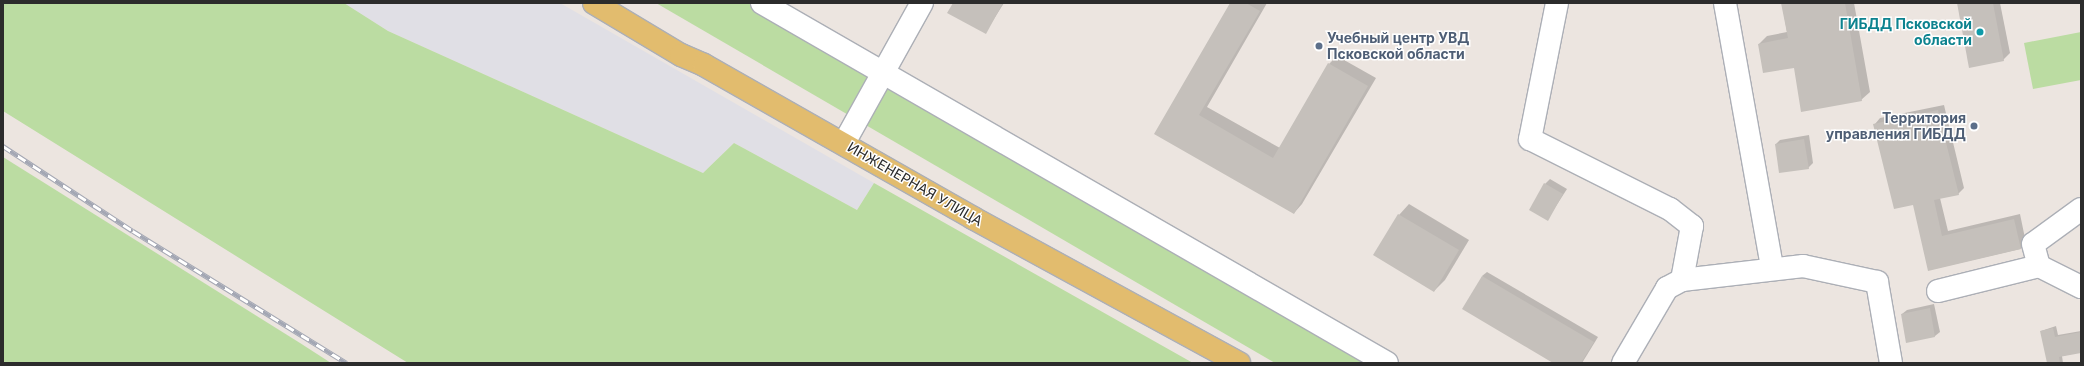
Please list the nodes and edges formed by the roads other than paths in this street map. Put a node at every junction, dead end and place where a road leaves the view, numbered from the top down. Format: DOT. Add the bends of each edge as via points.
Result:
graph roads {
  1 [pos="594,3"];
  2 [pos="762,3"];
  3 [pos="922,3"];
  4 [pos="1557,3"];
  5 [pos="1726,3"];
  6 [pos="884,73"];
  7 [pos="844,143"];
  8 [pos="2081,209"];
  9 [pos="2039,266"];
  10 [pos="1772,268"];
  11 [pos="1682,280"];
  12 [pos="2081,287"];
  13 [pos="1938,291"];
  14 [pos="1239,363"];
  15 [pos="1387,363"];
  16 [pos="1623,363"];
  17 [pos="1891,363"];
  1 -- 7 [label="main road, ИНЖЕНЕРНАЯ УЛИЦА" via="681,55 704,65"];
  2 -- 6 [label="lane"];
  3 -- 6 [label="lane"];
  4 -- 11 [label="lane" via="1530,139 1670,209 1692,226"];
  5 -- 10 [label="lane"];
  6 -- 7 [label="lane"];
  6 -- 15 [label="lane"];
  7 -- 14 [label="main road, ИНЖЕНЕРНАЯ УЛИЦА" via="973,218"];
  8 -- 9 [label="lane" via="2033,244"];
  9 -- 12 [label="lane"];
  9 -- 13 [label="lane"];
  10 -- 11 [label="lane"];
  10 -- 17 [label="lane" via="1803,266 1877,282"];
  11 -- 16 [label="lane" via="1667,288 1658,300"];
}
